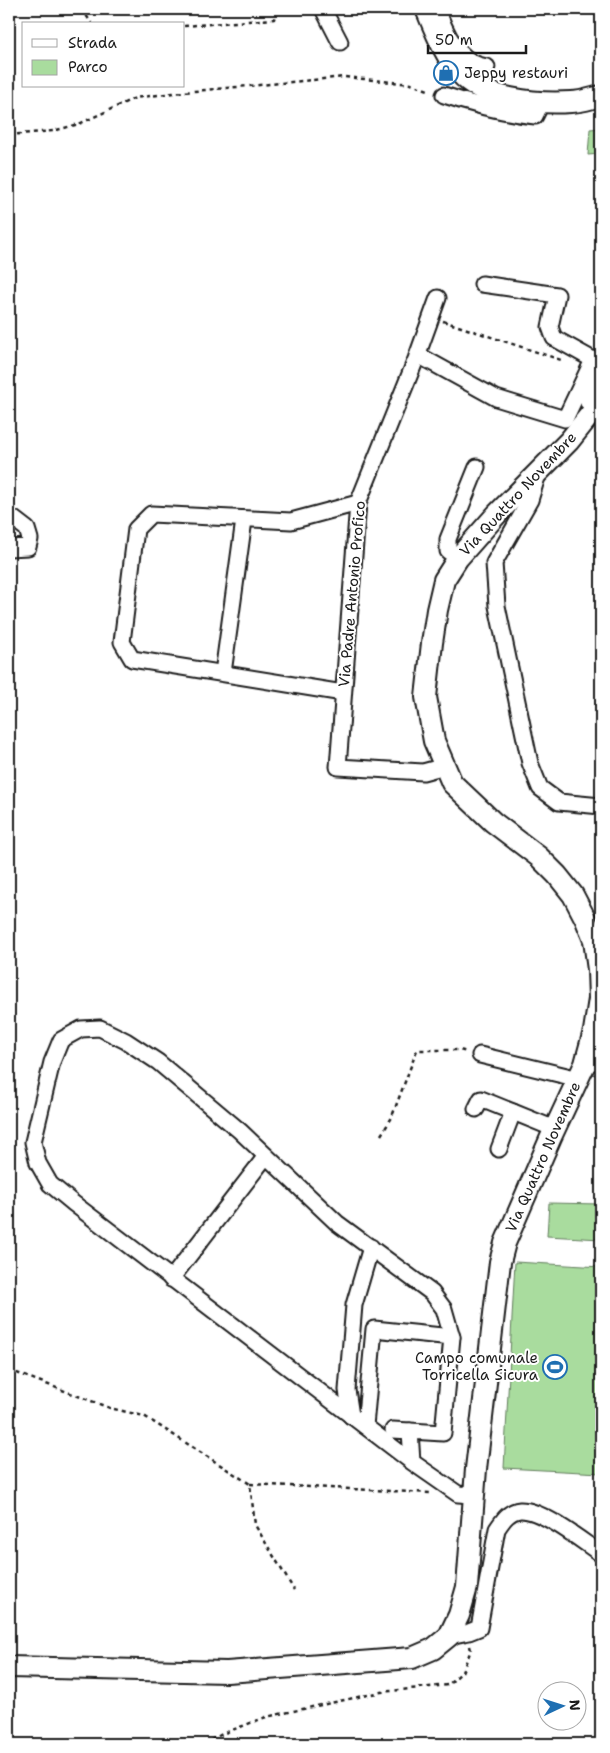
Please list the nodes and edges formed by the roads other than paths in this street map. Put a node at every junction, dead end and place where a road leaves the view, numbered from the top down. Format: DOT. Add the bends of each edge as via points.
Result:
graph roads {
  1 [pos="323,9"];
  2 [pos="426,9"];
  3 [pos="437,9"];
  4 [pos="340,42"];
  5 [pos="487,67"];
  6 [pos="444,95"];
  7 [pos="601,96"];
  8 [pos="542,102"];
  9 [pos="482,284"];
  10 [pos="438,298"];
  11 [pos="418,355"];
  12 [pos="593,360"];
  13 [pos="599,404"];
  14 [pos="478,466"];
  15 [pos="539,470"];
  16 [pos="358,503"];
  17 [pos="9,518"];
  18 [pos="244,520"];
  19 [pos="9,548"];
  20 [pos="458,558"];
  21 [pos="223,673"];
  22 [pos="344,693"];
  23 [pos="445,766"];
  24 [pos="601,806"];
  25 [pos="480,1055"];
  26 [pos="588,1067"];
  27 [pos="476,1108"];
  28 [pos="513,1112"];
  29 [pos="555,1129"];
  30 [pos="498,1149"];
  31 [pos="266,1156"];
  32 [pos="371,1247"];
  33 [pos="172,1279"];
  34 [pos="452,1337"];
  35 [pos="351,1416"];
  36 [pos="365,1426"];
  37 [pos="393,1430"];
  38 [pos="410,1431"];
  39 [pos="412,1462"];
  40 [pos="466,1494"];
  41 [pos="601,1554"];
  42 [pos="448,1636"];
  43 [pos="9,1667"];
  1 -- 4 [label="street"];
  2 -- 8 [label="main road" via="443,47 460,74 479,89"];
  3 -- 5 [label="street" via="457,49 477,66"];
  6 -- 8 [label="street" via="483,108 535,116"];
  7 -- 8 [label="main road" via="573,102"];
  9 -- 12 [label="street" via="557,295 550,327 554,338"];
  10 -- 11 [label="street, Via Padre Antonio Profico"];
  11 -- 12 [label="street" via="496,398 565,419"];
  11 -- 16 [label="street, Via Padre Antonio Profico"];
  12 -- 13 [label="street" via="598,362 598,377 588,402"];
  13 -- 15 [label="main road, Via Quattro Novembre" via="569,441"];
  14 -- 20 [label="street" via="448,539 448,551"];
  15 -- 20 [label="main road, Via Quattro Novembre"];
  15 -- 24 [label="street" via="530,500 494,563 497,606 530,763 540,788 559,802"];
  16 -- 18 [label="street" via="291,521"];
  16 -- 22 [label="street, Via Padre Antonio Profico"];
  17 -- 19 [label="street" via="27,528 30,538 28,547"];
  18 -- 21 [label="street"];
  18 -- 21 [label="street" via="151,514 136,529 122,642 132,659"];
  20 -- 23 [label="main road, Via Quattro Novembre" via="444,580 437,610 426,696 434,741"];
  21 -- 22 [label="street"];
  22 -- 23 [label="street, Via Padre Antonio Profico" via="338,767 423,772"];
  23 -- 26 [label="main road, Via Quattro Novembre" via="452,783 557,875 585,918 594,940 599,999"];
  25 -- 26 [label="street"];
  26 -- 29 [label="main road, Via Quattro Novembre"];
  27 -- 28 [label="street" via="481,1100"];
  28 -- 29 [label="street"];
  28 -- 30 [label="street"];
  29 -- 40 [label="main road, Via Quattro Novembre" via="505,1243 500,1262"];
  31 -- 32 [label="street" via="338,1223"];
  31 -- 33 [label="street"];
  31 -- 33 [label="street" via="158,1062 126,1041 100,1028 81,1029 60,1040 33,1142 38,1163 50,1184 73,1204"];
  32 -- 34 [label="street" via="432,1293 444,1309"];
  32 -- 35 [label="street" via="354,1305 347,1390"];
  33 -- 35 [label="street"];
  34 -- 36 [label="street" via="374,1329"];
  34 -- 38 [label="street" via="443,1434"];
  35 -- 36 [label="street"];
  36 -- 39 [label="street"];
  37 -- 38 [label="street"];
  38 -- 39 [label="street"];
  39 -- 40 [label="street"];
  40 -- 42 [label="main road, Via Quattro Novembre" via="467,1587 459,1615"];
  41 -- 42 [label="street" via="538,1514 520,1510 506,1516 497,1529 479,1628"];
  42 -- 43 [label="main road" via="433,1649 412,1658 227,1672"];
}
